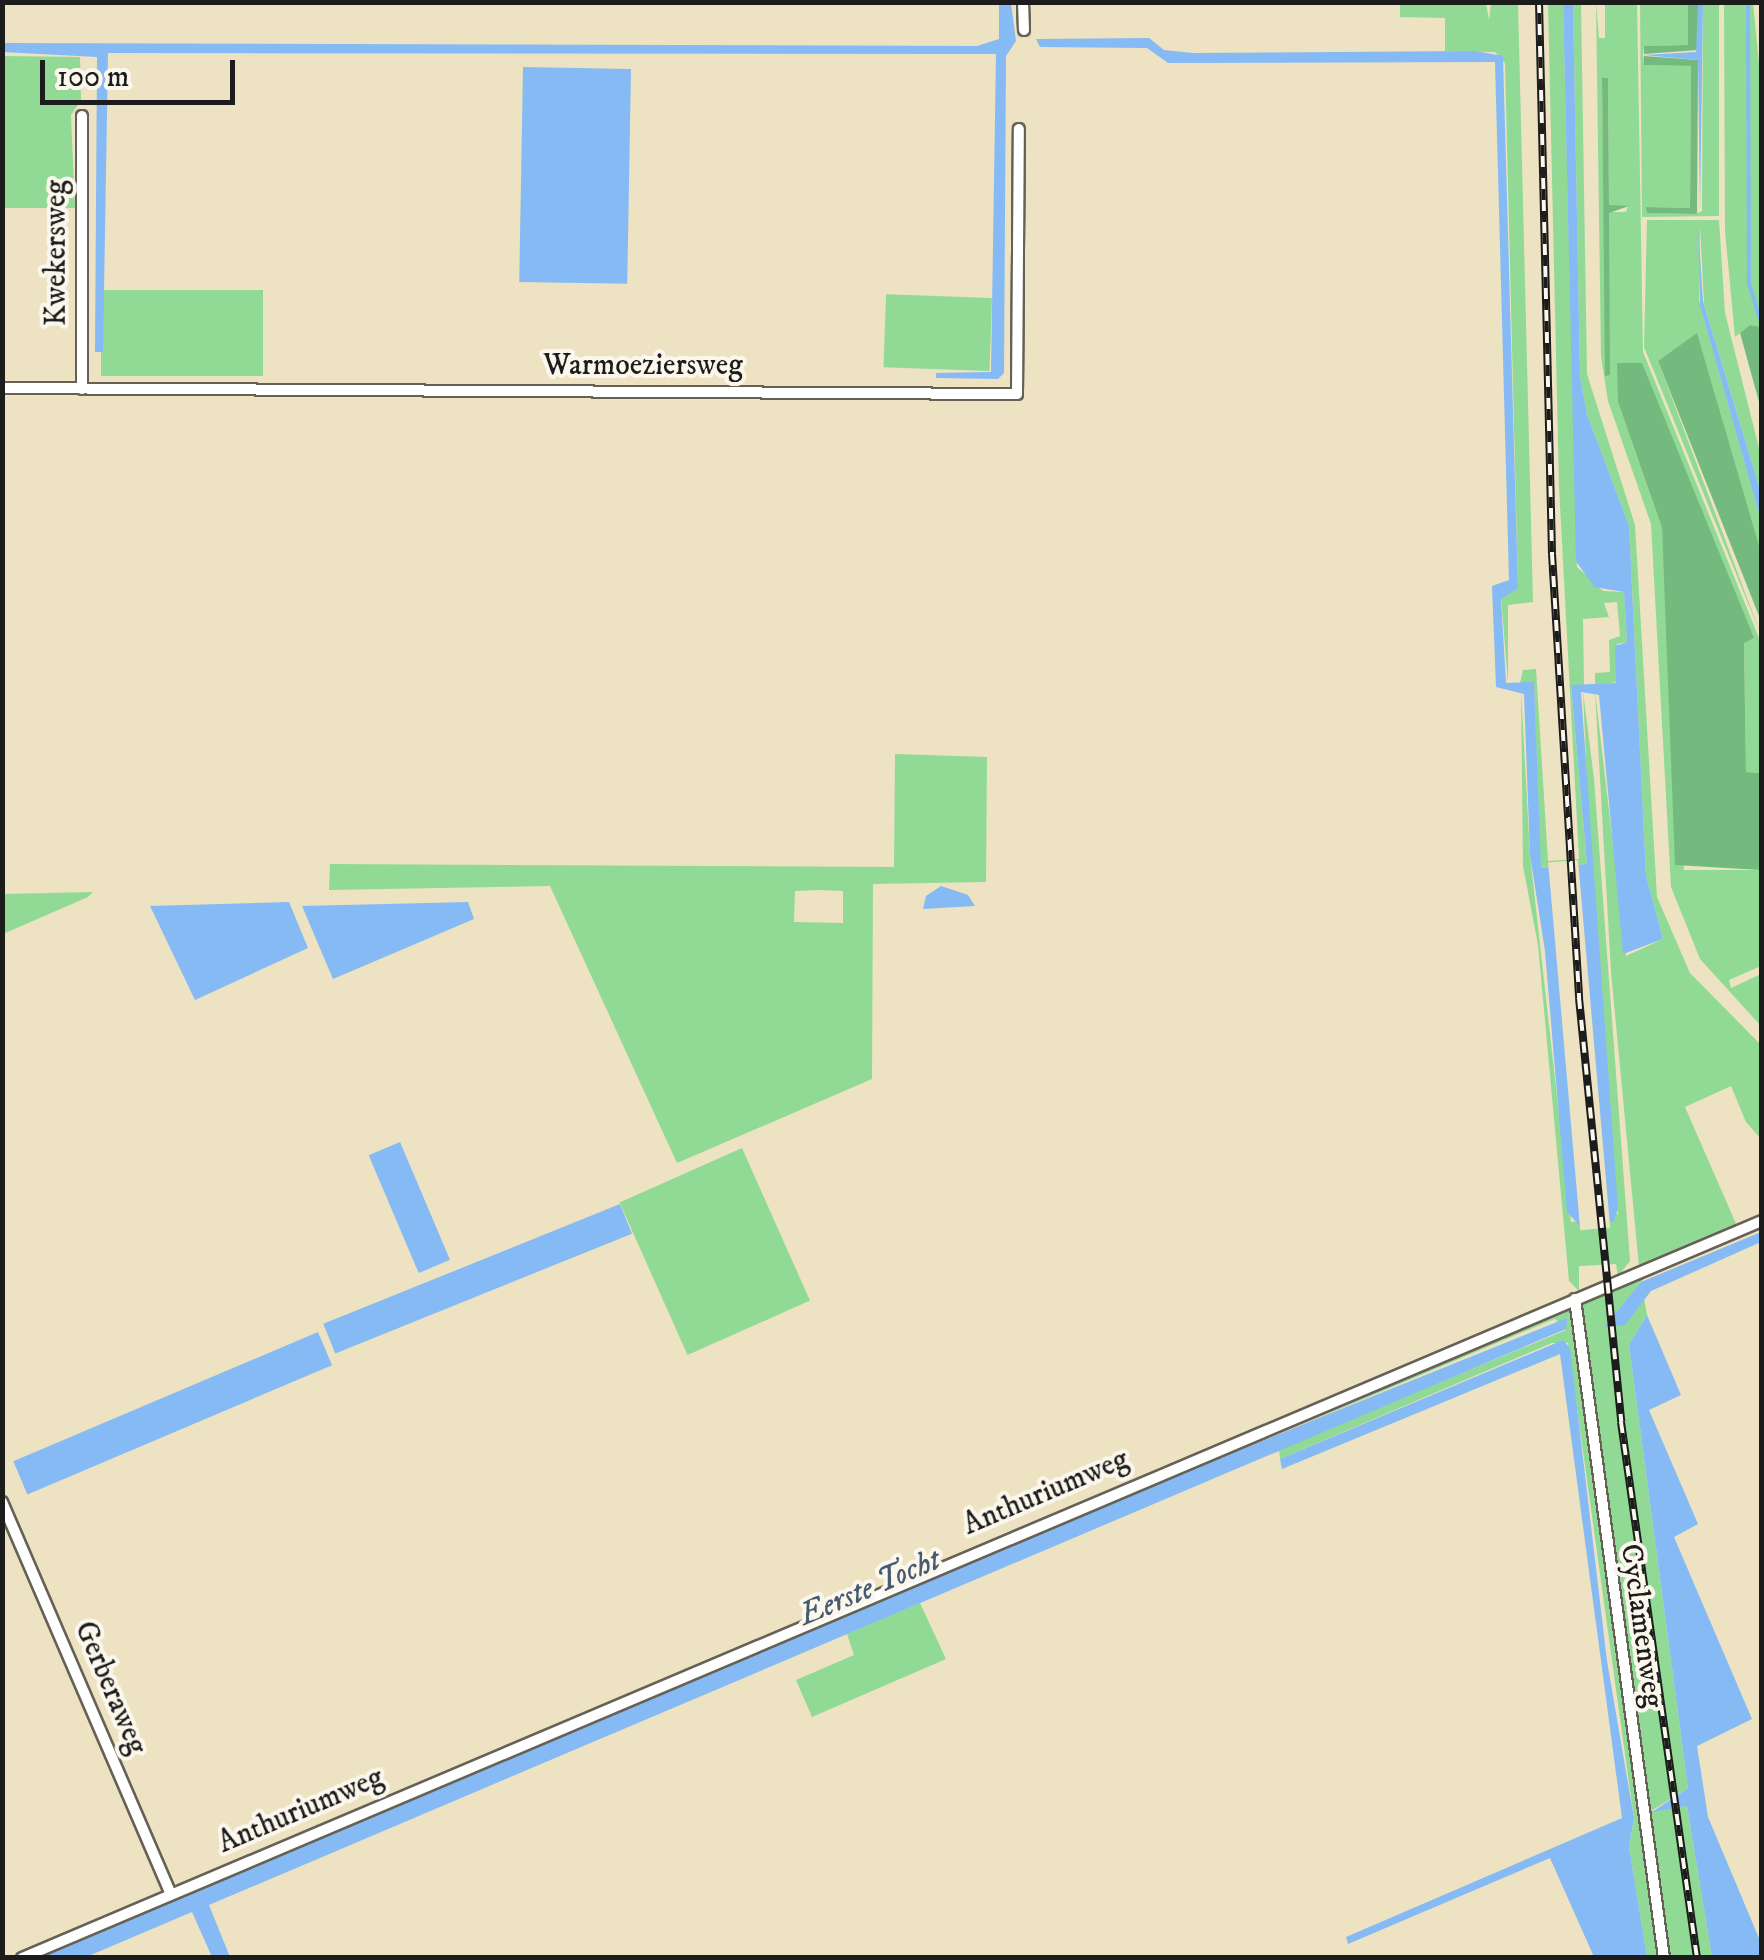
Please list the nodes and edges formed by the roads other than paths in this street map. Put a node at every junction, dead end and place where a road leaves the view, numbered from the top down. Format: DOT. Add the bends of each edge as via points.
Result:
graph roads {
  1 [pos="1024,2"];
  2 [pos="1024,30"];
  3 [pos="82,116"];
  4 [pos="1019,128"];
  5 [pos="2,388"];
  6 [pos="82,389"];
  7 [pos="1762,1221"];
  8 [pos="1575,1299"];
  9 [pos="2,1502"];
  10 [pos="171,1894"];
  11 [pos="22,1958"];
  12 [pos="1664,1958"];
  1 -- 2 [label="street"];
  3 -- 6 [label="street, Kwekersweg"];
  4 -- 6 [label="street, Warmoeziersweg" via="1018,394"];
  5 -- 6 [label="street, Warmoeziersweg"];
  7 -- 8 [label="street, Anthuriumweg"];
  8 -- 10 [label="street, Anthuriumweg"];
  8 -- 12 [label="street, Cyclamenweg"];
  9 -- 10 [label="street, Gerberaweg"];
  10 -- 11 [label="street, Anthuriumweg"];
}
